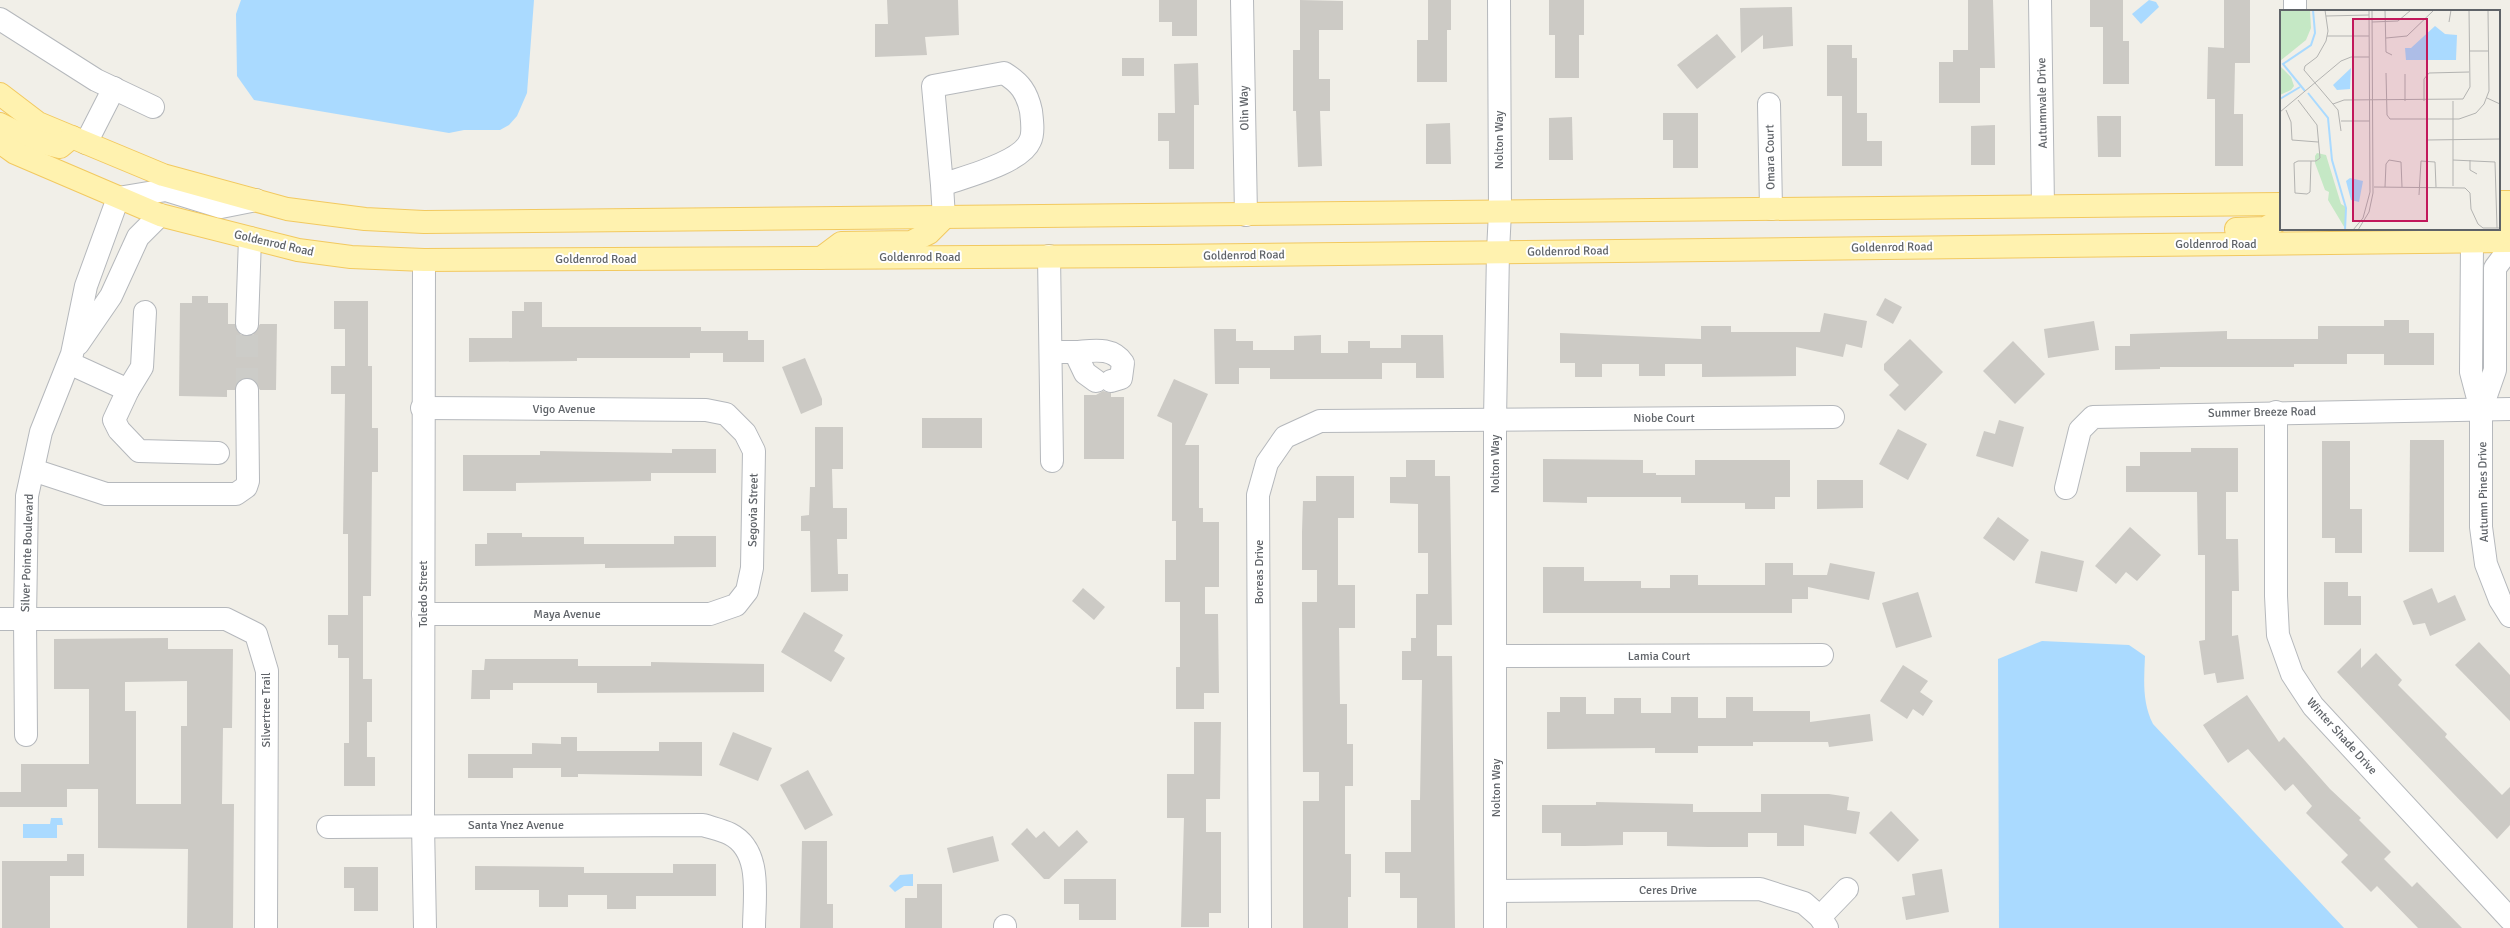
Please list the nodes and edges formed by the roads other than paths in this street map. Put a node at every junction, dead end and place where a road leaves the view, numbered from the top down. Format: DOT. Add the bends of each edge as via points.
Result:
graph roads {
  1 [pos="1242,0"];
  2 [pos="1499,0"];
  3 [pos="2040,0"];
  4 [pos="0,20"];
  5 [pos="114,88"];
  6 [pos="0,94"];
  7 [pos="1769,104"];
  8 [pos="153,106"];
  9 [pos="0,124"];
  10 [pos="79,140"];
  11 [pos="0,142"];
  12 [pos="942,185"];
  13 [pos="118,198"];
  14 [pos="256,200"];
  15 [pos="2280,204"];
  16 [pos="2043,206"];
  17 [pos="1771,209"];
  18 [pos="1500,212"];
  19 [pos="160,215"];
  20 [pos="1246,215"];
  21 [pos="944,218"];
  22 [pos="2510,219"];
  23 [pos="2280,220"];
  24 [pos="2500,224"];
  25 [pos="2490,230"];
  26 [pos="250,238"];
  27 [pos="2510,241"];
  28 [pos="2472,242"];
  29 [pos="2191,244"];
  30 [pos="2510,248"];
  31 [pos="1498,251"];
  32 [pos="1049,256"];
  33 [pos="821,258"];
  34 [pos="424,260"];
  35 [pos="144,312"];
  36 [pos="247,324"];
  37 [pos="1051,352"];
  38 [pos="1075,352"];
  39 [pos="70,358"];
  40 [pos="128,390"];
  41 [pos="247,390"];
  42 [pos="422,408"];
  43 [pos="2510,409"];
  44 [pos="706,410"];
  45 [pos="2482,410"];
  46 [pos="2276,412"];
  47 [pos="1833,417"];
  48 [pos="1495,420"];
  49 [pos="218,453"];
  50 [pos="1052,461"];
  51 [pos="33,470"];
  52 [pos="2066,488"];
  53 [pos="423,614"];
  54 [pos="710,614"];
  55 [pos="2510,616"];
  56 [pos="0,619"];
  57 [pos="25,619"];
  58 [pos="1822,655"];
  59 [pos="1496,656"];
  60 [pos="26,735"];
  61 [pos="423,825"];
  62 [pos="328,827"];
  63 [pos="1847,889"];
  64 [pos="1496,891"];
  65 [pos="2510,919"];
  66 [pos="1823,922"];
  67 [pos="266,928"];
  68 [pos="425,928"];
  69 [pos="754,928"];
  70 [pos="1260,928"];
  71 [pos="1496,928"];
  1 -- 20 [label="street, Olin Way"];
  2 -- 18 [label="street, Nolton Way"];
  3 -- 16 [label="street, Autumnvale Drive"];
  4 -- 5 [label="street" via="96,80"];
  5 -- 8 [label="street"];
  5 -- 10 [label="street"];
  6 -- 10 [label="main road" via="38,123"];
  7 -- 17 [label="street, Omara Court"];
  9 -- 10 [label="main road" via="32,140 60,147"];
  10 -- 14 [label="main road" via="163,175"];
  11 -- 13 [label="main road, Goldenrod Road" via="15,152"];
  12 -- 12 [label="street" via="933,86 1004,73 1019,82 1028,98 1032,120 1030,141 1023,151 1012,159"];
  12 -- 21 [label="street"];
  13 -- 14 [label="street" via="166,190 221,206"];
  13 -- 19 [label="main road, Goldenrod Road"];
  13 -- 39 [label="street, Silver Pointe Boulevard" via="86,286"];
  14 -- 21 [label="main road" via="287,209 424,222"];
  15 -- 16 [label="main road"];
  16 -- 17 [label="main road"];
  17 -- 18 [label="main road"];
  18 -- 20 [label="main road"];
  18 -- 31 [label="street, Nolton Way"];
  19 -- 26 [label="main road, Goldenrod Road"];
  19 -- 39 [label="street, Silver Pointe Boulevard" via="138,237 111,296"];
  20 -- 21 [label="main road"];
  21 -- 33 [label="main road" via="929,233 911,242 841,243"];
  22 -- 24 [label="main road"];
  23 -- 29 [label="main road" via="2265,228 2230,230"];
  25 -- 28 [label="main road"];
  26 -- 34 [label="main road, Goldenrod Road" via="298,250 351,257"];
  26 -- 36 [label="street"];
  27 -- 28 [label="main road, Goldenrod Road"];
  28 -- 29 [label="main road, Goldenrod Road"];
  28 -- 45 [label="street, Autumn Pines Drive" via="2472,372"];
  29 -- 31 [label="main road, Goldenrod Road"];
  30 -- 45 [label="street, Autumn Pines Drive" via="2495,268 2495,370"];
  31 -- 32 [label="main road, Goldenrod Road"];
  31 -- 48 [label="street, Nolton Way"];
  32 -- 33 [label="main road, Goldenrod Road"];
  32 -- 37 [label="street"];
  33 -- 34 [label="main road, Goldenrod Road"];
  34 -- 42 [label="street, Toledo Street"];
  35 -- 40 [label="street" via="142,367"];
  37 -- 38 [label="street"];
  37 -- 50 [label="street"];
  38 -- 38 [label="street" via="1109,351 1123,363 1121,378 1103,381 1084,373"];
  39 -- 40 [label="street"];
  39 -- 51 [label="street, Silver Pointe Boulevard" via="41,432"];
  40 -- 49 [label="street" via="114,420 119,430 139,451"];
  41 -- 51 [label="street" via="248,481 246,487 236,494 106,494"];
  42 -- 44 [label="street, Vigo Avenue"];
  42 -- 53 [label="street, Toledo Street"];
  43 -- 45 [label="street, Summer Breeze Road"];
  44 -- 54 [label="street, Segovia Street" via="726,414 745,433 754,451 752,568 747,591 736,605"];
  45 -- 46 [label="street, Summer Breeze Road"];
  45 -- 55 [label="street, Autumn Pines Drive" via="2482,527 2486,564 2500,600"];
  46 -- 52 [label="street, Summer Breeze Road" via="2094,417 2080,430"];
  46 -- 65 [label="street, Winter Shade Drive" via="2278,635 2292,674 2313,706"];
  47 -- 48 [label="street, Niobe Court"];
  48 -- 59 [label="street, Nolton Way"];
  48 -- 70 [label="street, Boreas Drive" via="1320,421 1286,437 1267,463 1258,495"];
  51 -- 57 [label="street, Silver Pointe Boulevard" via="27,496"];
  53 -- 54 [label="street, Maya Avenue"];
  53 -- 61 [label="street, Toledo Street"];
  56 -- 57 [label="street, Silvertree Trail"];
  57 -- 60 [label="street, Silver Pointe Boulevard"];
  57 -- 67 [label="street, Silvertree Trail" via="226,619 256,634 267,671"];
  58 -- 59 [label="street, Lamia Court"];
  59 -- 64 [label="street, Nolton Way"];
  61 -- 62 [label="street, Santa Ynez Avenue"];
  61 -- 68 [label="street, Toledo Street"];
  61 -- 69 [label="street, Santa Ynez Avenue" via="704,825 731,834 749,852 754,871"];
  63 -- 66 [label="street"];
  64 -- 66 [label="street, Ceres Drive" via="1760,889 1804,903"];
  64 -- 71 [label="street, Nolton Way"];
}
